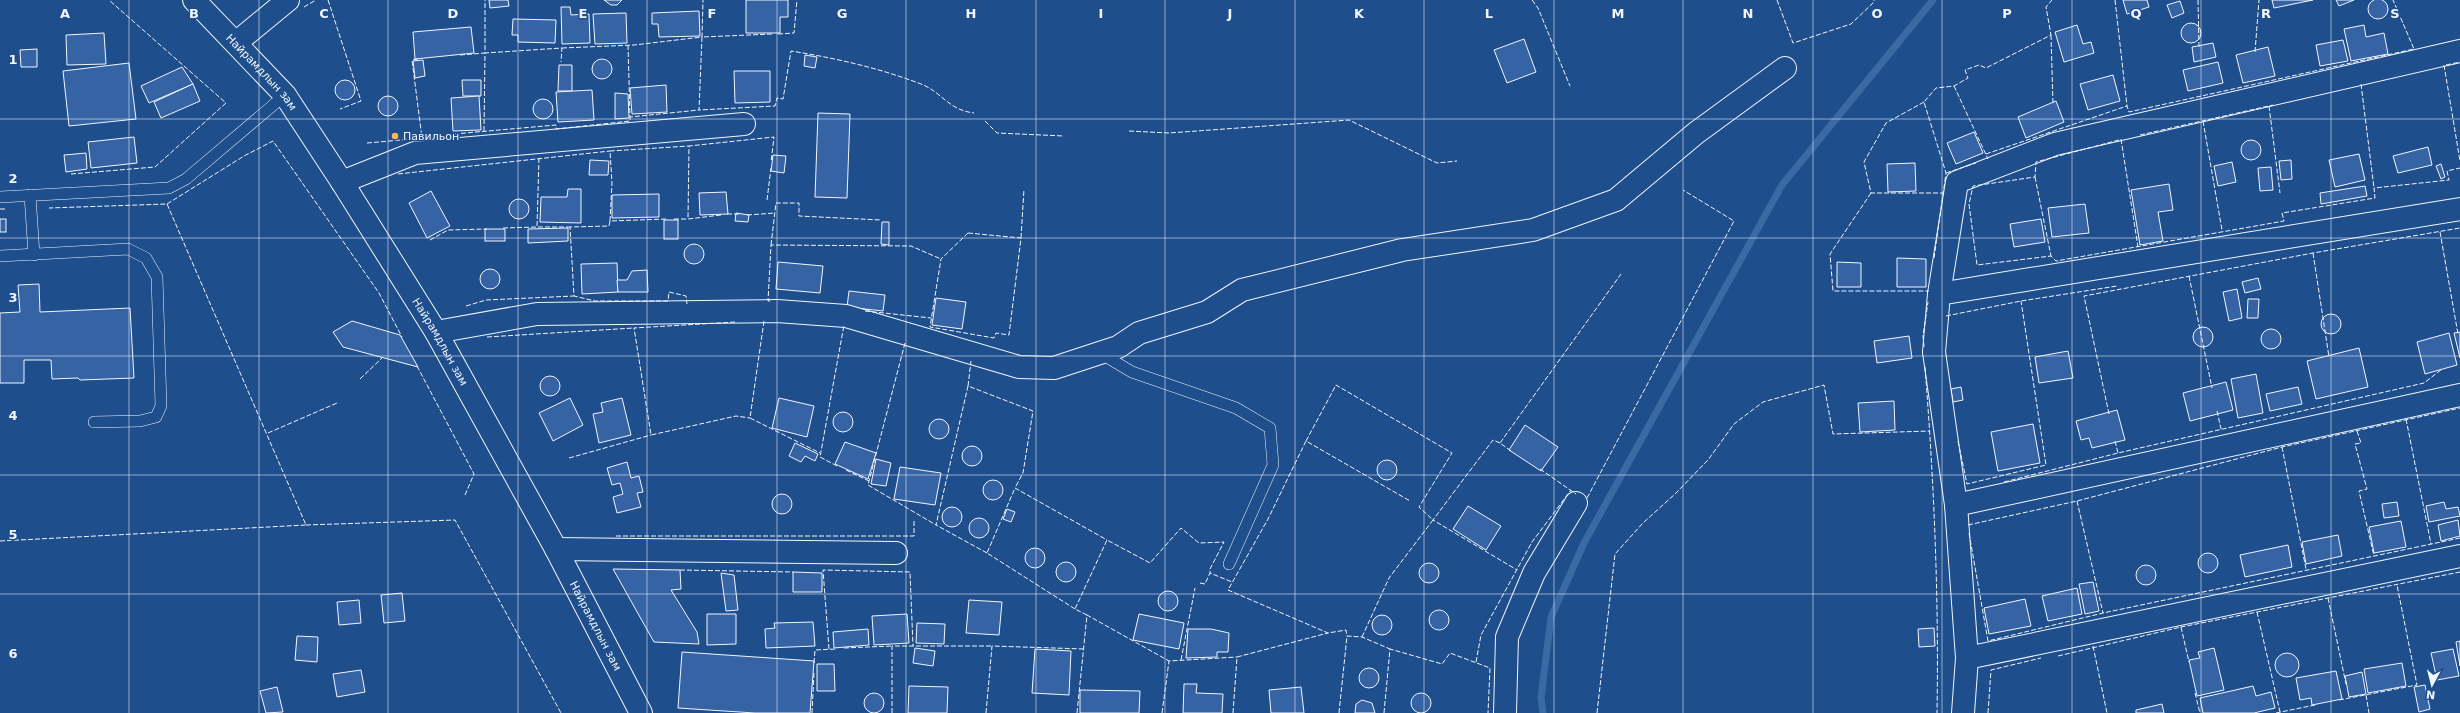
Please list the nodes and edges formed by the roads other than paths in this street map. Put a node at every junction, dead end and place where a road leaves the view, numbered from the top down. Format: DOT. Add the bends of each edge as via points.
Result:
graph roads {
  1 [pos="194,0"];
  2 [pos="288,0"];
  3 [pos="237,42"];
  4 [pos="2460,51"];
  5 [pos="1785,68"];
  6 [pos="285,95"];
  7 [pos="744,124"];
  8 [pos="342,182"];
  9 [pos="30,195"];
  10 [pos="0,197"];
  11 [pos="2460,209"];
  12 [pos="34,255"];
  13 [pos="0,256"];
  14 [pos="1939,294"];
  15 [pos="436,332"];
  16 [pos="1100,353"];
  17 [pos="2460,395"];
  18 [pos="94,422"];
  19 [pos="1576,503"];
  20 [pos="1956,505"];
  21 [pos="556,549"];
  22 [pos="896,553"];
  23 [pos="2460,556"];
  24 [pos="1229,564"];
  25 [pos="1967,658"];
  26 [pos="641,713"];
  27 [pos="1505,713"];
  28 [pos="1963,713"];
  1 -- 3 [label="street, Найрамдлын зам"];
  2 -- 3 [label="street"];
  3 -- 6 [label="street, Найрамдлын зам"];
  4 -- 14 [label="street" via="2055,144 1957,182"];
  5 -- 16 [label="street" via="1696,133 1616,200 1533,230 1402,250 1242,290 1207,312 1139,333 1118,347"];
  6 -- 8 [label="street, Найрамдлын зам"];
  6 -- 9 [label="lane" via="186,179 169,188"];
  7 -- 8 [label="street" via="415,153"];
  8 -- 15 [label="street, Найрамдлын зам"];
  9 -- 10 [label="lane"];
  9 -- 12 [label="lane"];
  11 -- 14 [label="street"];
  12 -- 13 [label="lane"];
  12 -- 18 [label="lane" via="128,249 146,258 157,277 161,406 156,417 140,421"];
  14 -- 20 [label="street" via="1934,352"];
  15 -- 16 [label="street" via="537,314 776,311 846,316 1019,367 1054,368"];
  15 -- 21 [label="street, Найрамдлын зам"];
  16 -- 24 [label="lane" via="1132,372 1236,408 1270,428 1273,465"];
  17 -- 20 [label="street"];
  19 -- 27 [label="street" via="1534,573 1507,637"];
  20 -- 25 [label="street"];
  21 -- 22 [label="street"];
  21 -- 26 [label="street, Найрамдлын зам"];
  23 -- 25 [label="street"];
  25 -- 28 [label="street"];
}
